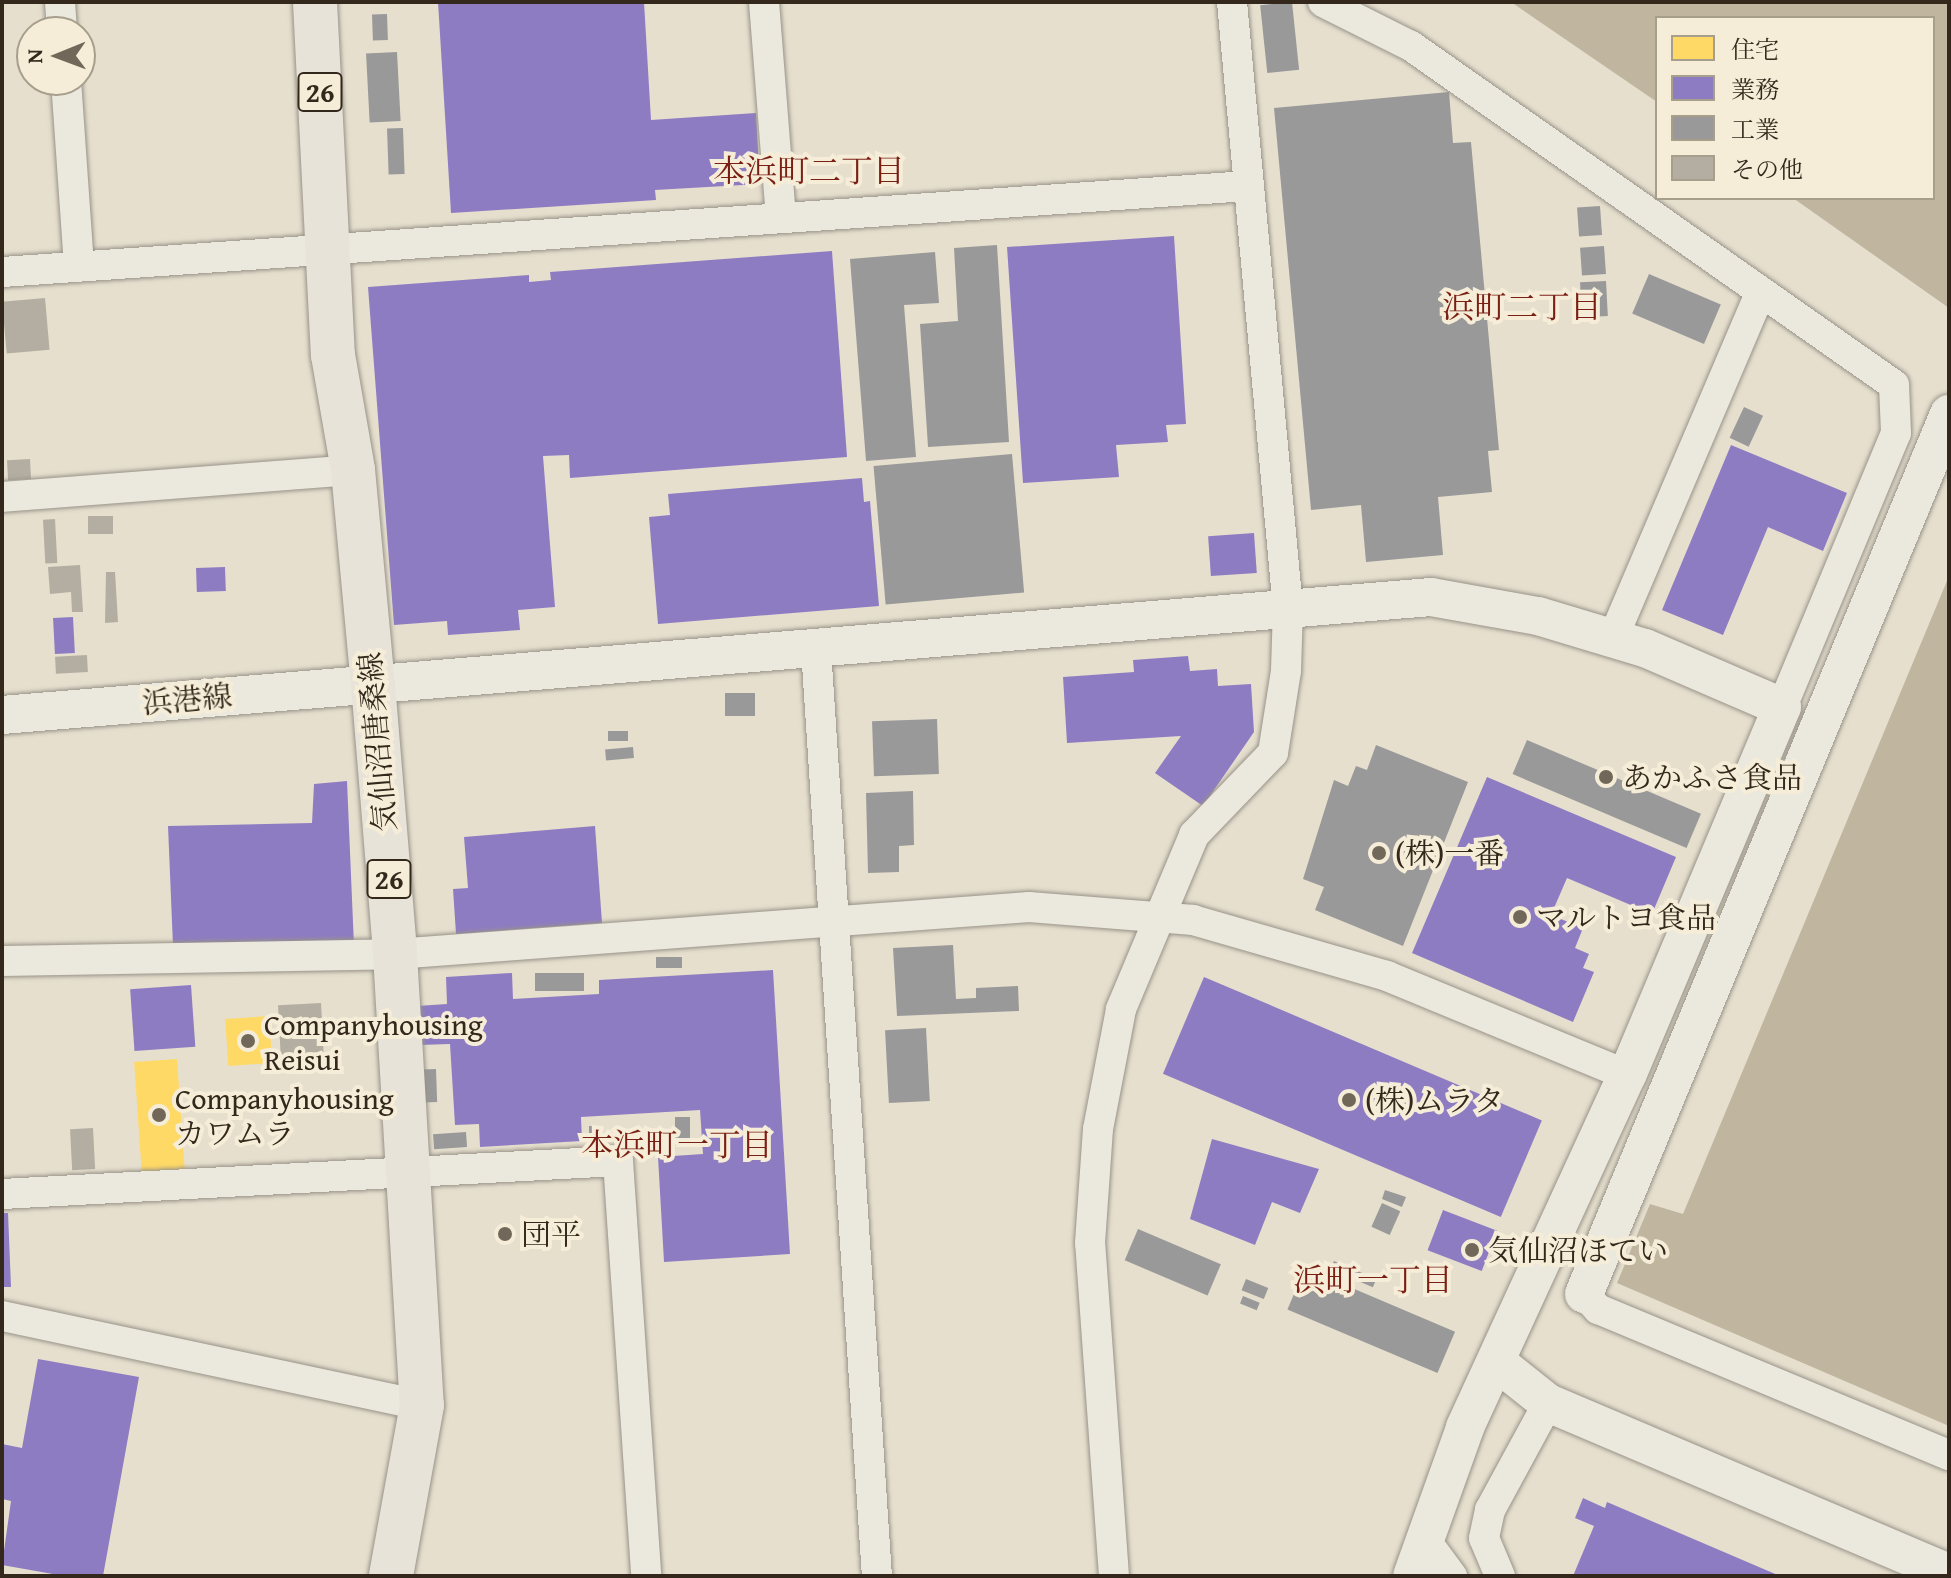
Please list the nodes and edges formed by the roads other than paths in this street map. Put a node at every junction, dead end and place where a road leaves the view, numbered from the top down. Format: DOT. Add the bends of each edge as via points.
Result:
graph roads {
  1 [pos="315,2"];
  2 [pos="764,2"];
  3 [pos="1232,2"];
  4 [pos="1323,2"];
  5 [pos="67,96"];
  6 [pos="1249,186"];
  7 [pos="781,216"];
  8 [pos="326,249"];
  9 [pos="79,266"];
  10 [pos="2,272"];
  11 [pos="1759,295"];
  12 [pos="1949,414"];
  13 [pos="353,470"];
  14 [pos="2,497"];
  15 [pos="1288,609"];
  16 [pos="1613,638"];
  17 [pos="816,649"];
  18 [pos="373,684"];
  19 [pos="1782,707"];
  20 [pos="2,715"];
  21 [pos="1160,917"];
  22 [pos="834,922"];
  23 [pos="395,954"];
  24 [pos="2,961"];
  25 [pos="1627,1075"];
  26 [pos="408,1172"];
  27 [pos="2,1194"];
  28 [pos="1584,1294"];
  29 [pos="2,1316"];
  30 [pos="1499,1364"];
  31 [pos="1548,1403"];
  32 [pos="422,1405"];
  33 [pos="1949,1455"];
  34 [pos="1426,1541"];
  35 [pos="1949,1573"];
  36 [pos="391,1576"];
  37 [pos="646,1576"];
  38 [pos="877,1576"];
  39 [pos="1114,1576"];
  40 [pos="1412,1576"];
  41 [pos="1452,1576"];
  42 [pos="1500,1576"];
  1 -- 8 [label="main road, 気仙沼唐桑線 / 26"];
  2 -- 7 [label="street"];
  3 -- 6 [label="street"];
  4 -- 11 [label="street" via="1411,46"];
  5 -- 9 [label="street"];
  6 -- 7 [label="street"];
  6 -- 15 [label="street"];
  7 -- 8 [label="street"];
  8 -- 9 [label="street"];
  8 -- 13 [label="main road, 気仙沼唐桑線 / 26" via="333,355"];
  9 -- 10 [label="street"];
  11 -- 16 [label="street"];
  11 -- 19 [label="street" via="1894,385 1896,417 1896,433"];
  12 -- 28 [label="street"];
  13 -- 14 [label="street"];
  13 -- 18 [label="main road, 気仙沼唐桑線 / 26"];
  15 -- 16 [label="street, 浜港線" via="1431,597 1538,616"];
  15 -- 17 [label="street, 浜港線"];
  15 -- 21 [label="street" via="1273,753 1194,835"];
  16 -- 19 [label="street, 浜港線"];
  17 -- 18 [label="street, 浜港線"];
  17 -- 22 [label="street"];
  18 -- 20 [label="street, 浜港線"];
  18 -- 23 [label="main road, 気仙沼唐桑線 / 26"];
  19 -- 25 [label="street"];
  21 -- 22 [label="street" via="1029,907"];
  21 -- 25 [label="street" via="1193,920 1387,976"];
  21 -- 39 [label="street" via="1121,1009 1098,1129 1090,1243"];
  22 -- 23 [label="street"];
  22 -- 38 [label="street"];
  23 -- 24 [label="street"];
  23 -- 26 [label="main road, 気仙沼唐桑線 / 26"];
  25 -- 30 [label="street"];
  26 -- 27 [label="street"];
  26 -- 32 [label="main road, 気仙沼唐桑線 / 26"];
  26 -- 37 [label="street" via="618,1161"];
  28 -- 33 [label="street" via="1598,1309"];
  29 -- 32 [label="street"];
  30 -- 31 [label="street"];
  30 -- 34 [label="street" via="1465,1428"];
  31 -- 35 [label="street"];
  31 -- 42 [label="street" via="1490,1510 1484,1538"];
  32 -- 36 [label="main road, 気仙沼唐桑線 / 26"];
  34 -- 40 [label="street"];
  34 -- 41 [label="street"];
}
